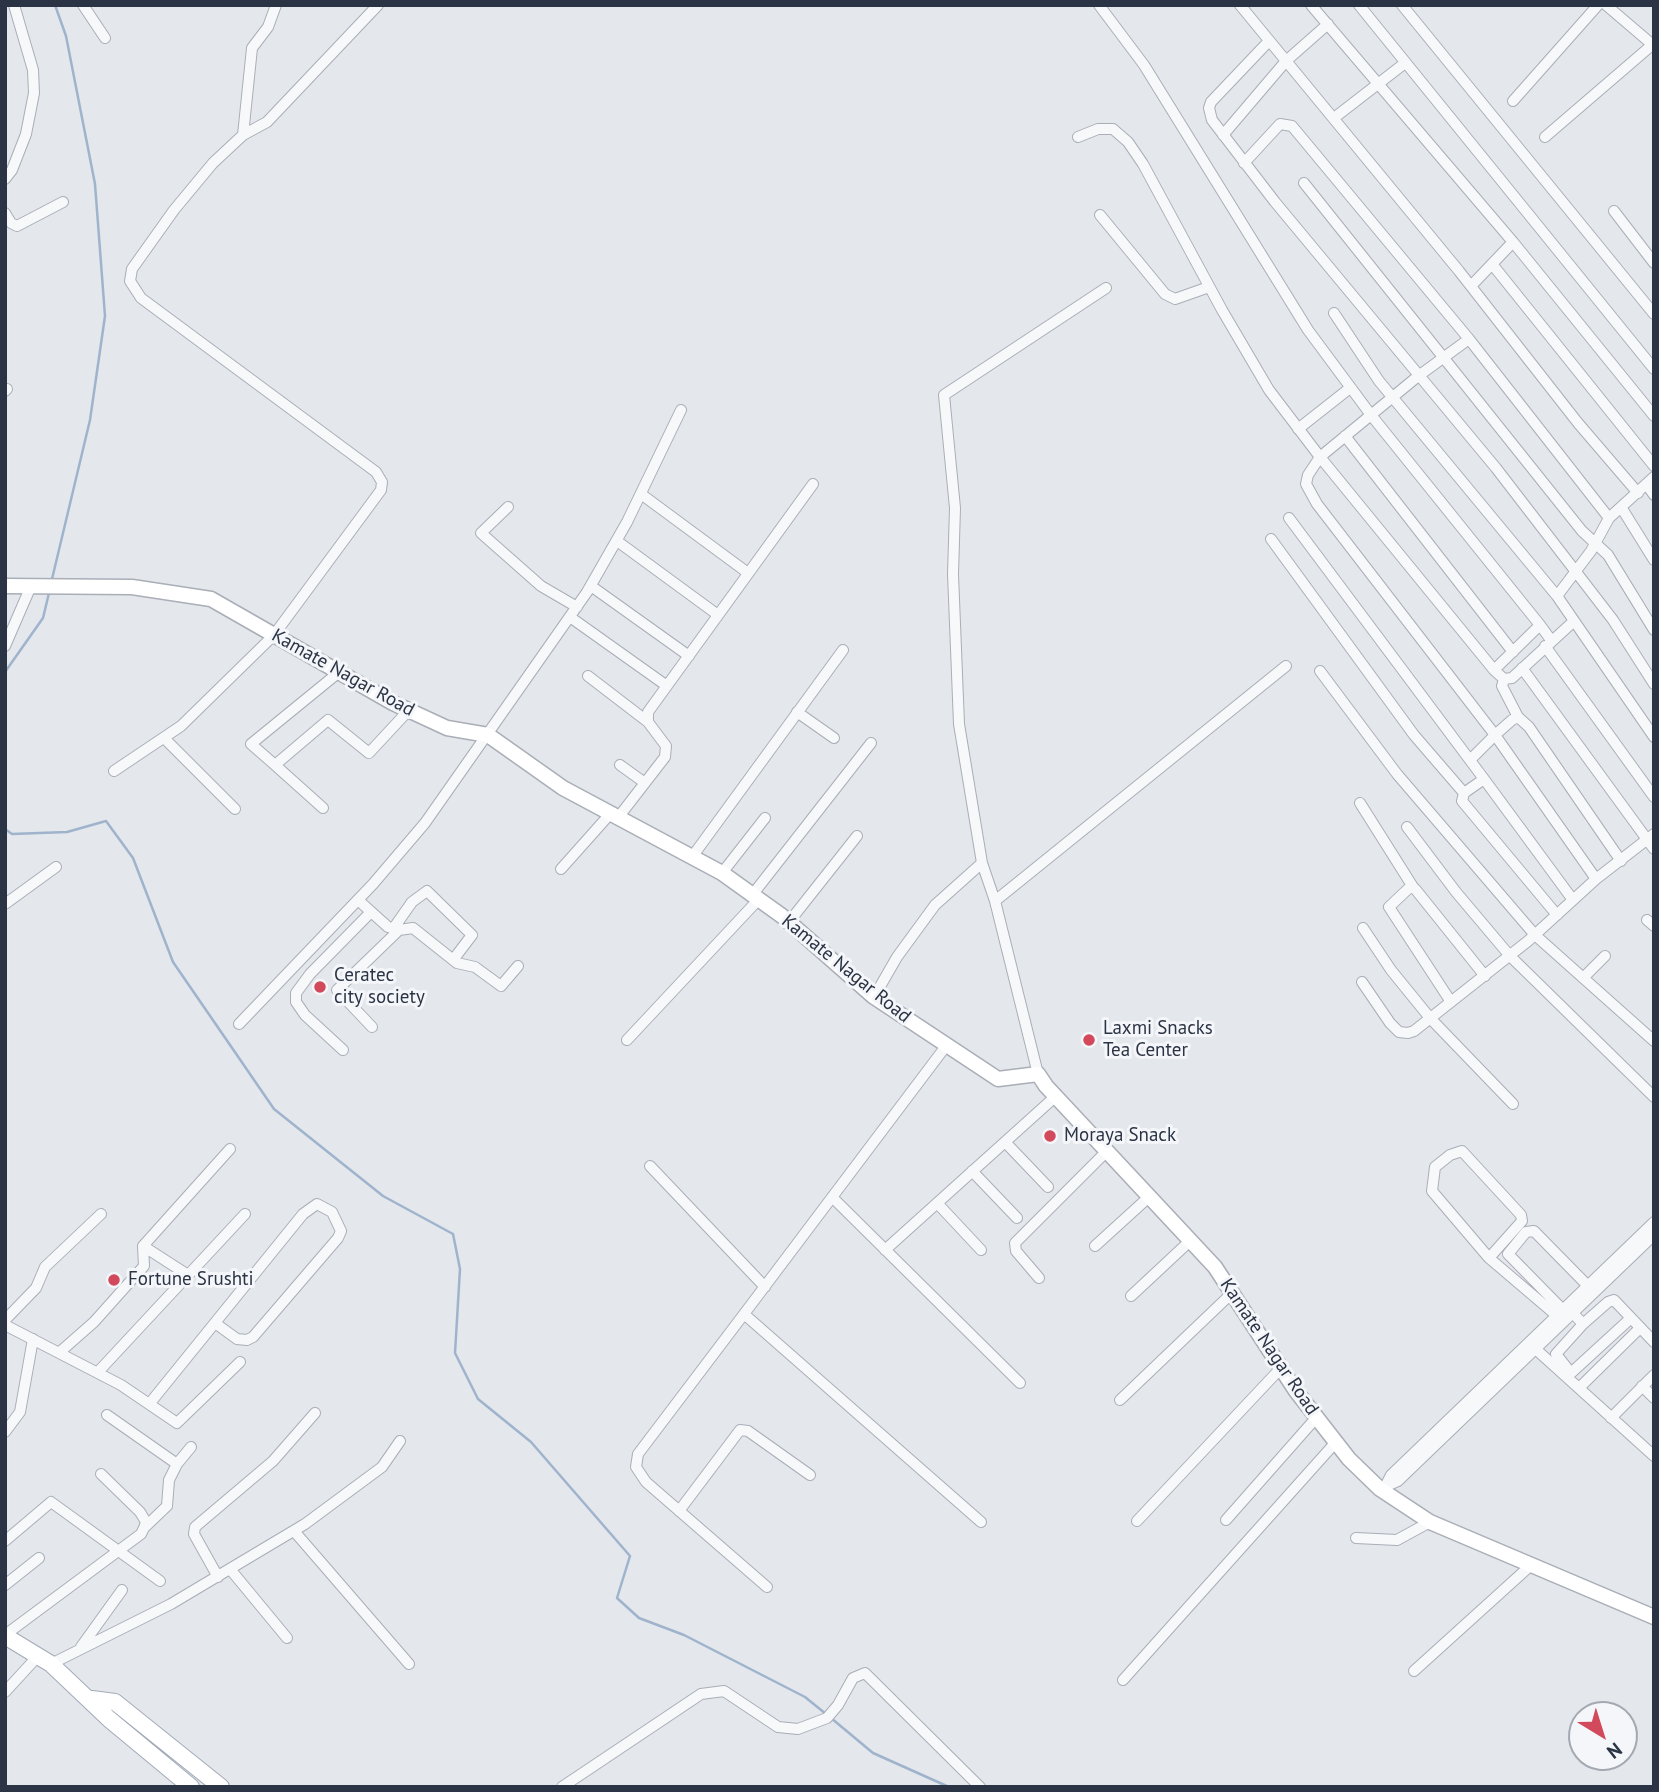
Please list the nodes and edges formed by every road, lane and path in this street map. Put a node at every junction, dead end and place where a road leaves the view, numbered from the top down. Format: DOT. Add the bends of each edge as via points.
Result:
graph roads {
  1 [pos="14,5"];
  2 [pos="83,5"];
  3 [pos="276,5"];
  4 [pos="377,5"];
  5 [pos="1099,5"];
  6 [pos="1240,5"];
  7 [pos="1311,5"];
  8 [pos="1359,5"];
  9 [pos="1402,5"];
  10 [pos="1598,5"];
  11 [pos="1606,5"];
  12 [pos="1328,24"];
  13 [pos="105,38"];
  14 [pos="1269,41"];
  15 [pos="1653,46"];
  16 [pos="1286,61"];
  17 [pos="1405,62"];
  18 [pos="1378,83"];
  19 [pos="1513,101"];
  20 [pos="1334,118"];
  21 [pos="243,135"];
  22 [pos="1223,135"];
  23 [pos="1078,137"];
  24 [pos="1545,137"];
  25 [pos="1244,163"];
  26 [pos="5,179"];
  27 [pos="1304,183"];
  28 [pos="63,202"];
  29 [pos="1614,211"];
  30 [pos="5,213"];
  31 [pos="1100,215"];
  32 [pos="1513,242"];
  33 [pos="1654,263"];
  34 [pos="1492,264"];
  35 [pos="1471,286"];
  36 [pos="1209,287"];
  37 [pos="1106,288"];
  38 [pos="1334,313"];
  39 [pos="1654,314"];
  40 [pos="1469,339"];
  41 [pos="1443,358"];
  42 [pos="1654,369"];
  43 [pos="1420,375"];
  44 [pos="1350,388"];
  45 [pos="1393,397"];
  46 [pos="681,410"];
  47 [pos="1371,415"];
  48 [pos="1654,416"];
  49 [pos="1298,429"];
  50 [pos="1345,436"];
  51 [pos="1320,457"];
  52 [pos="1654,467"];
  53 [pos="1651,481"];
  54 [pos="813,484"];
  55 [pos="1638,493"];
  56 [pos="641,494"];
  57 [pos="1654,495"];
  58 [pos="508,507"];
  59 [pos="1621,507"];
  60 [pos="1289,518"];
  61 [pos="1609,518"];
  62 [pos="1271,540"];
  63 [pos="617,541"];
  64 [pos="1596,542"];
  65 [pos="1654,560"];
  66 [pos="748,573"];
  67 [pos="1577,573"];
  68 [pos="5,586"];
  69 [pos="31,586"];
  70 [pos="591,586"];
  71 [pos="1557,596"];
  72 [pos="577,607"];
  73 [pos="718,615"];
  74 [pos="570,617"];
  75 [pos="1574,621"];
  76 [pos="1540,625"];
  77 [pos="1654,630"];
  78 [pos="274,635"];
  79 [pos="1548,643"];
  80 [pos="5,646"];
  81 [pos="843,650"];
  82 [pos="1513,652"];
  83 [pos="689,656"];
  84 [pos="1286,666"];
  85 [pos="1522,668"];
  86 [pos="1494,670"];
  87 [pos="1320,671"];
  88 [pos="338,673"];
  89 [pos="588,676"];
  90 [pos="1504,679"];
  91 [pos="1654,684"];
  92 [pos="667,685"];
  93 [pos="408,711"];
  94 [pos="797,712"];
  95 [pos="1518,717"];
  96 [pos="648,722"];
  97 [pos="488,735"];
  98 [pos="1495,735"];
  99 [pos="1654,737"];
  100 [pos="164,738"];
  101 [pos="834,738"];
  102 [pos="871,743"];
  103 [pos="1471,759"];
  104 [pos="275,765"];
  105 [pos="620,765"];
  106 [pos="114,771"];
  107 [pos="1484,779"];
  108 [pos="645,783"];
  109 [pos="1464,793"];
  110 [pos="1654,797"];
  111 [pos="1360,803"];
  112 [pos="323,808"];
  113 [pos="235,809"];
  114 [pos="614,817"];
  115 [pos="765,818"];
  116 [pos="1407,827"];
  117 [pos="857,836"];
  118 [pos="1651,842"];
  119 [pos="692,857"];
  120 [pos="1621,861"];
  121 [pos="982,863"];
  122 [pos="56,867"];
  123 [pos="561,869"];
  124 [pos="722,873"];
  125 [pos="1596,879"];
  126 [pos="1413,887"];
  127 [pos="756,897"];
  128 [pos="358,900"];
  129 [pos="1573,900"];
  130 [pos="995,901"];
  131 [pos="5,904"];
  132 [pos="372,912"];
  133 [pos="1557,915"];
  134 [pos="789,922"];
  135 [pos="1363,928"];
  136 [pos="396,930"];
  137 [pos="1535,935"];
  138 [pos="1510,956"];
  139 [pos="1605,956"];
  140 [pos="453,960"];
  141 [pos="518,966"];
  142 [pos="1485,976"];
  143 [pos="1583,978"];
  144 [pos="1362,982"];
  145 [pos="874,997"];
  146 [pos="1451,1002"];
  147 [pos="1430,1018"];
  148 [pos="239,1024"];
  149 [pos="372,1027"];
  150 [pos="627,1040"];
  151 [pos="1654,1041"];
  152 [pos="946,1046"];
  153 [pos="343,1050"];
  154 [pos="1038,1074"];
  155 [pos="1056,1096"];
  156 [pos="1654,1097"];
  157 [pos="1513,1104"];
  158 [pos="1005,1142"];
  159 [pos="230,1149"];
  160 [pos="1107,1151"];
  161 [pos="650,1166"];
  162 [pos="972,1171"];
  163 [pos="1048,1187"];
  164 [pos="1150,1196"];
  165 [pos="832,1197"];
  166 [pos="937,1203"];
  167 [pos="101,1214"];
  168 [pos="245,1214"];
  169 [pos="1017,1218"];
  170 [pos="1654,1222"];
  171 [pos="1654,1235"];
  172 [pos="1191,1240"];
  173 [pos="1095,1245"];
  174 [pos="143,1246"];
  175 [pos="885,1250"];
  176 [pos="981,1250"];
  177 [pos="1489,1258"];
  178 [pos="188,1275"];
  179 [pos="1038,1278"];
  180 [pos="1587,1285"];
  181 [pos="765,1287"];
  182 [pos="1231,1294"];
  183 [pos="1131,1296"];
  184 [pos="1563,1312"];
  185 [pos="744,1314"];
  186 [pos="1631,1318"];
  187 [pos="5,1323"];
  188 [pos="215,1323"];
  189 [pos="1583,1324"];
  190 [pos="1640,1328"];
  191 [pos="33,1339"];
  192 [pos="1654,1342"];
  193 [pos="1531,1345"];
  194 [pos="61,1351"];
  195 [pos="240,1362"];
  196 [pos="1280,1369"];
  197 [pos="98,1372"];
  198 [pos="1654,1375"];
  199 [pos="1020,1383"];
  200 [pos="1642,1386"];
  201 [pos="1579,1388"];
  202 [pos="1654,1398"];
  203 [pos="1119,1400"];
  204 [pos="150,1403"];
  205 [pos="315,1413"];
  206 [pos="107,1415"];
  207 [pos="1317,1418"];
  208 [pos="1611,1418"];
  209 [pos="5,1432"];
  210 [pos="400,1441"];
  211 [pos="1336,1443"];
  212 [pos="191,1447"];
  213 [pos="1654,1456"];
  214 [pos="177,1464"];
  215 [pos="101,1474"];
  216 [pos="810,1475"];
  217 [pos="1383,1486"];
  218 [pos="679,1511"];
  219 [pos="1226,1520"];
  220 [pos="1138,1521"];
  221 [pos="981,1522"];
  222 [pos="1430,1522"];
  223 [pos="144,1528"];
  224 [pos="294,1531"];
  225 [pos="1356,1538"];
  226 [pos="5,1541"];
  227 [pos="117,1551"];
  228 [pos="39,1558"];
  229 [pos="1530,1566"];
  230 [pos="230,1569"];
  231 [pos="218,1577"];
  232 [pos="160,1581"];
  233 [pos="5,1585"];
  234 [pos="767,1587"];
  235 [pos="122,1590"];
  236 [pos="1654,1617"];
  237 [pos="5,1636"];
  238 [pos="287,1638"];
  239 [pos="81,1648"];
  240 [pos="45,1660"];
  241 [pos="409,1664"];
  242 [pos="1414,1671"];
  243 [pos="1123,1680"];
  244 [pos="5,1692"];
  245 [pos="92,1699"];
  246 [pos="191,1787"];
  247 [pos="221,1787"];
  248 [pos="562,1787"];
  249 [pos="980,1787"];
  1 -- 26 [label="street" via="33,70 34,93 26,134"];
  2 -- 13 [label="street"];
  3 -- 21 [label="street" via="268,27 252,48"];
  4 -- 21 [label="street" via="267,122"];
  5 -- 44 [label="street" via="1144,65 1284,294"];
  6 -- 14 [label="street"];
  7 -- 12 [label="street"];
  8 -- 17 [label="street"];
  9 -- 39 [label="street"];
  10 -- 19 [label="street"];
  11 -- 15 [label="street"];
  12 -- 16 [label="street"];
  12 -- 18 [label="street"];
  14 -- 16 [label="street"];
  14 -- 22 [label="street" via="1211,103 1209,113"];
  15 -- 24 [label="street"];
  16 -- 20 [label="street"];
  16 -- 22 [label="street"];
  17 -- 18 [label="street"];
  17 -- 42 [label="street"];
  18 -- 20 [label="street"];
  18 -- 32 [label="street"];
  20 -- 35 [label="street"];
  21 -- 78 [label="street" via="174,210 132,269 130,281 141,298 380,476 381,489"];
  22 -- 25 [label="street"];
  23 -- 36 [label="street" via="1113,128 1128,142"];
  25 -- 40 [label="street" via="1280,124 1292,126"];
  25 -- 43 [label="street"];
  27 -- 41 [label="street"];
  28 -- 30 [label="street" via="17,226"];
  29 -- 33 [label="street"];
  31 -- 36 [label="street" via="1166,294 1175,299"];
  32 -- 34 [label="street"];
  32 -- 48 [label="street"];
  34 -- 35 [label="street"];
  34 -- 52 [label="street"];
  35 -- 55 [label="street"];
  36 -- 49 [label="street" via="1269,390"];
  37 -- 121 [label="street" via="943,395 955,508 959,724"];
  38 -- 45 [label="street"];
  40 -- 41 [label="street"];
  40 -- 61 [label="street"];
  41 -- 43 [label="street"];
  41 -- 64 [label="street" via="1582,531"];
  43 -- 45 [label="street"];
  43 -- 67 [label="street"];
  44 -- 47 [label="street"];
  44 -- 49 [label="street"];
  45 -- 47 [label="street"];
  45 -- 71 [label="street"];
  46 -- 56 [label="street"];
  47 -- 50 [label="street"];
  47 -- 76 [label="street"];
  49 -- 51 [label="street"];
  50 -- 51 [label="street"];
  50 -- 82 [label="street"];
  51 -- 86 [label="street"];
  51 -- 98 [label="street" via="1306,484 1317,504"];
  53 -- 55 [label="street"];
  53 -- 57 [label="street"];
  54 -- 66 [label="street"];
  55 -- 59 [label="street"];
  56 -- 63 [label="street"];
  56 -- 66 [label="street"];
  58 -- 72 [label="street" via="481,533 541,586"];
  59 -- 61 [label="street"];
  59 -- 65 [label="street"];
  60 -- 103 [label="street"];
  61 -- 64 [label="street"];
  62 -- 109 [label="street" via="1414,735"];
  63 -- 70 [label="street"];
  63 -- 73 [label="street"];
  64 -- 67 [label="street"];
  64 -- 77 [label="street"];
  66 -- 73 [label="street"];
  67 -- 71 [label="street"];
  67 -- 91 [label="street"];
  68 -- 69 [label="street, Kamate Nagar Road"];
  69 -- 78 [label="street, Kamate Nagar Road" via="132,587 211,599"];
  69 -- 80 [label="street"];
  70 -- 72 [label="street"];
  70 -- 83 [label="street"];
  71 -- 75 [label="street"];
  72 -- 74 [label="street"];
  73 -- 83 [label="street"];
  74 -- 92 [label="street"];
  74 -- 97 [label="street"];
  75 -- 79 [label="street"];
  75 -- 99 [label="street"];
  76 -- 79 [label="street"];
  76 -- 82 [label="street"];
  78 -- 88 [label="street, Kamate Nagar Road"];
  78 -- 100 [label="street"];
  79 -- 85 [label="street"];
  79 -- 110 [label="street"];
  81 -- 94 [label="street"];
  82 -- 86 [label="street"];
  83 -- 92 [label="street"];
  84 -- 130 [label="street"];
  85 -- 90 [label="street"];
  85 -- 118 [label="street"];
  86 -- 90 [label="street"];
  87 -- 137 [label="street" via="1397,774"];
  88 -- 93 [label="street, Kamate Nagar Road"];
  88 -- 104 [label="street" via="251,744"];
  89 -- 96 [label="street"];
  90 -- 95 [label="street" via="1502,686"];
  92 -- 96 [label="street" via="649,712"];
  93 -- 97 [label="street, Kamate Nagar Road" via="447,728"];
  93 -- 104 [label="street" via="369,753 328,720"];
  94 -- 101 [label="street"];
  94 -- 119 [label="street"];
  95 -- 98 [label="street"];
  95 -- 120 [label="street"];
  96 -- 108 [label="street" via="666,750"];
  97 -- 114 [label="street, Kamate Nagar Road" via="563,788"];
  97 -- 128 [label="street" via="425,823"];
  98 -- 103 [label="street"];
  98 -- 125 [label="street"];
  100 -- 106 [label="street"];
  100 -- 113 [label="street"];
  102 -- 127 [label="street"];
  103 -- 107 [label="street"];
  104 -- 112 [label="street"];
  105 -- 108 [label="street"];
  107 -- 109 [label="street"];
  107 -- 129 [label="street"];
  108 -- 114 [label="street"];
  109 -- 133 [label="street" via="1462,801"];
  111 -- 126 [label="street"];
  114 -- 119 [label="street, Kamate Nagar Road"];
  114 -- 123 [label="street"];
  115 -- 124 [label="street"];
  116 -- 138 [label="street"];
  117 -- 134 [label="street"];
  118 -- 120 [label="street"];
  119 -- 124 [label="street, Kamate Nagar Road"];
  120 -- 125 [label="street"];
  121 -- 130 [label="street"];
  121 -- 145 [label="street" via="935,905"];
  122 -- 131 [label="street"];
  124 -- 127 [label="street, Kamate Nagar Road"];
  125 -- 129 [label="street"];
  126 -- 142 [label="street"];
  126 -- 146 [label="street" via="1390,906"];
  127 -- 134 [label="street, Kamate Nagar Road"];
  127 -- 150 [label="street"];
  128 -- 132 [label="street"];
  128 -- 148 [label="street"];
  129 -- 133 [label="street"];
  130 -- 154 [label="street"];
  132 -- 136 [label="street"];
  132 -- 153 [label="street" via="296,993 305,1015"];
  133 -- 137 [label="street"];
  134 -- 145 [label="street, Kamate Nagar Road"];
  135 -- 147 [label="street"];
  136 -- 140 [label="street" via="413,928"];
  136 -- 140 [label="street" via="412,902 427,891 472,935"];
  136 -- 149 [label="street" via="337,990"];
  137 -- 138 [label="street"];
  137 -- 143 [label="street"];
  138 -- 142 [label="street"];
  138 -- 156 [label="street"];
  139 -- 143 [label="street"];
  140 -- 141 [label="street" via="501,986"];
  142 -- 146 [label="street"];
  143 -- 151 [label="street"];
  144 -- 147 [label="street" via="1399,1032 1408,1034"];
  145 -- 152 [label="street, Kamate Nagar Road"];
  146 -- 147 [label="street"];
  147 -- 157 [label="street"];
  152 -- 154 [label="street, Kamate Nagar Road" via="998,1079"];
  152 -- 165 [label="street"];
  154 -- 155 [label="street, Kamate Nagar Road"];
  155 -- 158 [label="street"];
  155 -- 160 [label="street, Kamate Nagar Road"];
  158 -- 162 [label="street"];
  158 -- 163 [label="street"];
  159 -- 174 [label="street"];
  160 -- 164 [label="street, Kamate Nagar Road"];
  160 -- 179 [label="street" via="1015,1243 1016,1251"];
  161 -- 181 [label="street"];
  162 -- 166 [label="street"];
  162 -- 169 [label="street"];
  164 -- 172 [label="street, Kamate Nagar Road"];
  164 -- 173 [label="street"];
  165 -- 175 [label="street"];
  165 -- 181 [label="street"];
  166 -- 175 [label="street"];
  166 -- 176 [label="street"];
  167 -- 187 [label="street" via="46,1267 36,1287"];
  168 -- 178 [label="street"];
  170 -- 180 [label="street"];
  171 -- 184 [label="street"];
  172 -- 182 [label="street, Kamate Nagar Road"];
  172 -- 183 [label="street"];
  174 -- 178 [label="street"];
  174 -- 194 [label="street" via="144,1266"];
  175 -- 199 [label="street"];
  177 -- 177 [label="street" via="1432,1191 1435,1167 1450,1155 1462,1152 1521,1215 1522,1221"];
  177 -- 184 [label="street"];
  178 -- 197 [label="street"];
  180 -- 184 [label="street"];
  180 -- 184 [label="street" via="1535,1231 1526,1232 1508,1254"];
  181 -- 185 [label="street"];
  182 -- 196 [label="street, Kamate Nagar Road"];
  182 -- 203 [label="street"];
  184 -- 189 [label="street"];
  184 -- 193 [label="street"];
  184 -- 193 [label="street"];
  185 -- 218 [label="street" via="636,1459 639,1474"];
  185 -- 221 [label="street"];
  186 -- 189 [label="street" via="1611,1300"];
  186 -- 189 [label="street" via="1571,1373 1556,1354"];
  186 -- 190 [label="street"];
  187 -- 191 [label="street"];
  188 -- 188 [label="street" via="303,1214 317,1205 332,1212 341,1231 338,1238 253,1337 237,1339"];
  188 -- 204 [label="street"];
  190 -- 192 [label="street"];
  190 -- 201 [label="street"];
  191 -- 194 [label="street"];
  191 -- 209 [label="street" via="22,1405"];
  193 -- 201 [label="street"];
  193 -- 217 [label="street"];
  194 -- 197 [label="street"];
  195 -- 204 [label="street" via="177,1423"];
  196 -- 207 [label="street, Kamate Nagar Road"];
  196 -- 220 [label="street"];
  197 -- 204 [label="street"];
  198 -- 200 [label="street"];
  200 -- 202 [label="street"];
  200 -- 208 [label="street"];
  201 -- 208 [label="street"];
  205 -- 231 [label="street" via="273,1461 195,1527 194,1534"];
  206 -- 214 [label="street"];
  207 -- 211 [label="street, Kamate Nagar Road"];
  207 -- 219 [label="street"];
  208 -- 213 [label="street"];
  210 -- 224 [label="street" via="382,1467"];
  211 -- 217 [label="street, Kamate Nagar Road"];
  211 -- 243 [label="street"];
  212 -- 214 [label="street"];
  214 -- 223 [label="street" via="167,1487 167,1506"];
  215 -- 223 [label="street" via="140,1511"];
  216 -- 218 [label="street" via="740,1430"];
  217 -- 222 [label="street, Kamate Nagar Road"];
  218 -- 234 [label="street"];
  222 -- 225 [label="street" via="1398,1540"];
  222 -- 229 [label="street, Kamate Nagar Road"];
  223 -- 227 [label="street"];
  224 -- 230 [label="street"];
  224 -- 241 [label="street"];
  226 -- 227 [label="street" via="51,1502"];
  227 -- 232 [label="street"];
  227 -- 237 [label="street"];
  228 -- 233 [label="street"];
  229 -- 236 [label="street, Kamate Nagar Road"];
  229 -- 242 [label="street"];
  230 -- 231 [label="street"];
  230 -- 238 [label="street"];
  231 -- 239 [label="street"];
  235 -- 239 [label="street"];
  237 -- 240 [label="main road"];
  239 -- 240 [label="street"];
  240 -- 244 [label="street"];
  240 -- 245 [label="main road"];
  245 -- 246 [label="main road" via="109,1719"];
  245 -- 247 [label="main road" via="115,1702"];
  248 -- 249 [label="street" via="701,1694 713,1691 734,1696 761,1719 798,1729 830,1714 853,1678 865,1673"];
}
